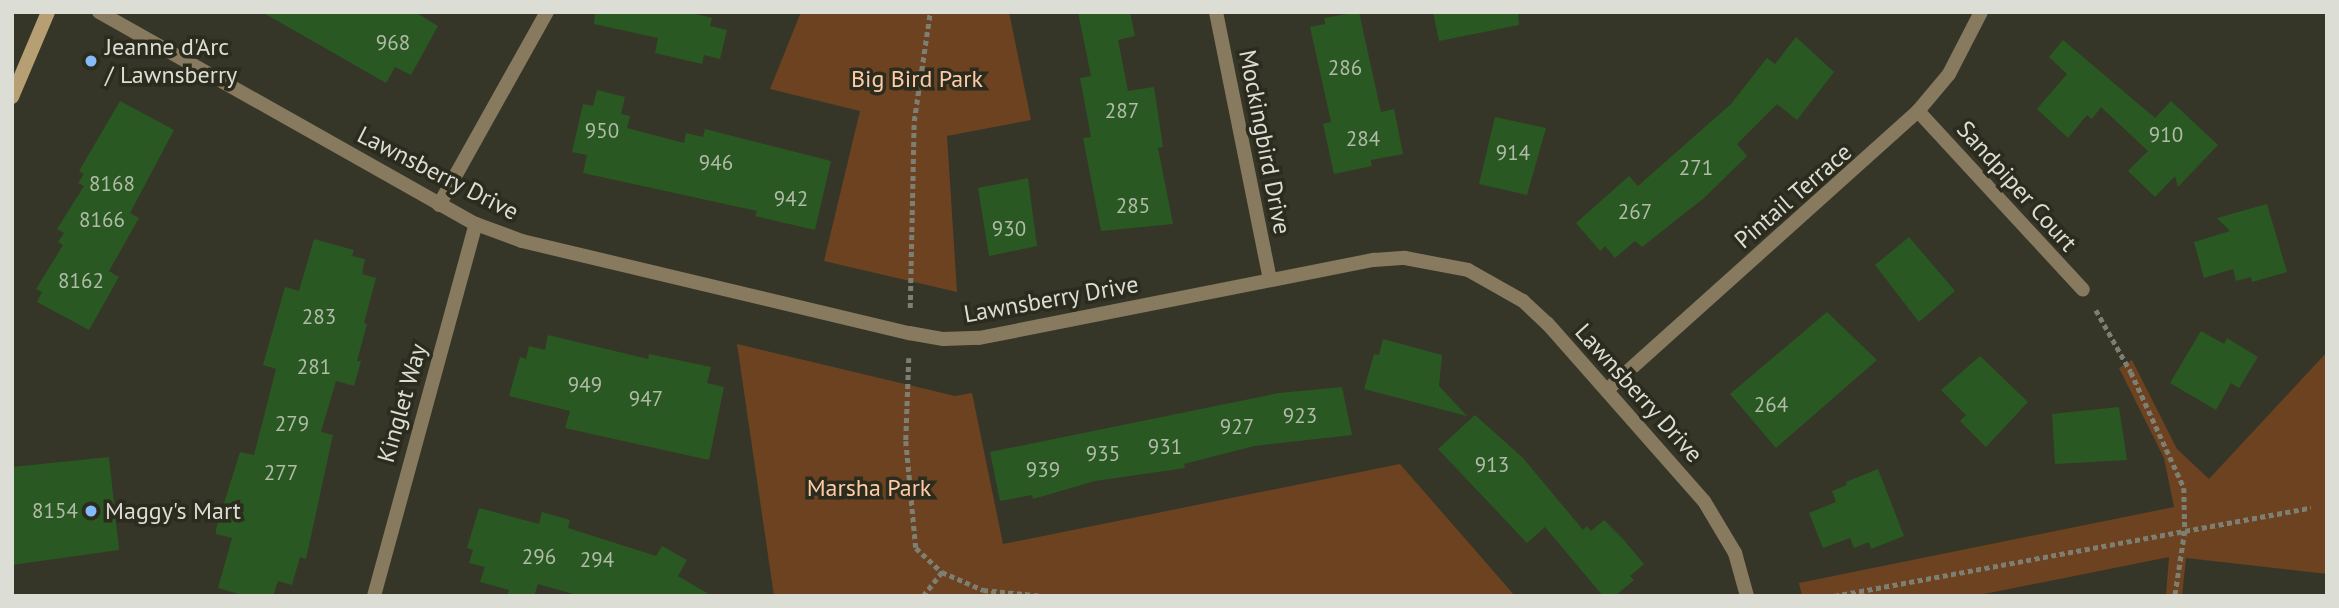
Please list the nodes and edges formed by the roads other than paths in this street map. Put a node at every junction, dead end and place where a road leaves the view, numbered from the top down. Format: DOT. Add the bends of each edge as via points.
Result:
graph roads {
  1 [pos="48,12"];
  2 [pos="99,12"];
  3 [pos="547,12"];
  4 [pos="1216,12"];
  5 [pos="1981,12"];
  6 [pos="12,97"];
  7 [pos="1918,111"];
  8 [pos="439,205"];
  9 [pos="476,223"];
  10 [pos="1270,280"];
  11 [pos="2084,290"];
  12 [pos="1607,390"];
  13 [pos="374,596"];
  14 [pos="1747,596"];
  1 -- 6 [label="main road"];
  2 -- 8 [label="street, Lawnsberry Drive"];
  3 -- 8 [label="street"];
  4 -- 10 [label="street, Mockingbird Drive"];
  5 -- 7 [label="street, Pintail Terrace" via="1948,74"];
  7 -- 11 [label="street, Sandpiper Court"];
  7 -- 12 [label="street, Pintail Terrace"];
  8 -- 9 [label="street, Lawnsberry Drive"];
  9 -- 10 [label="street, Lawnsberry Drive" via="522,241 943,339 979,338"];
  9 -- 13 [label="street, Kinglet Way"];
  10 -- 12 [label="street, Lawnsberry Drive" via="1405,258 1468,270 1523,301"];
  12 -- 14 [label="street, Lawnsberry Drive" via="1704,501 1735,553"];
}
